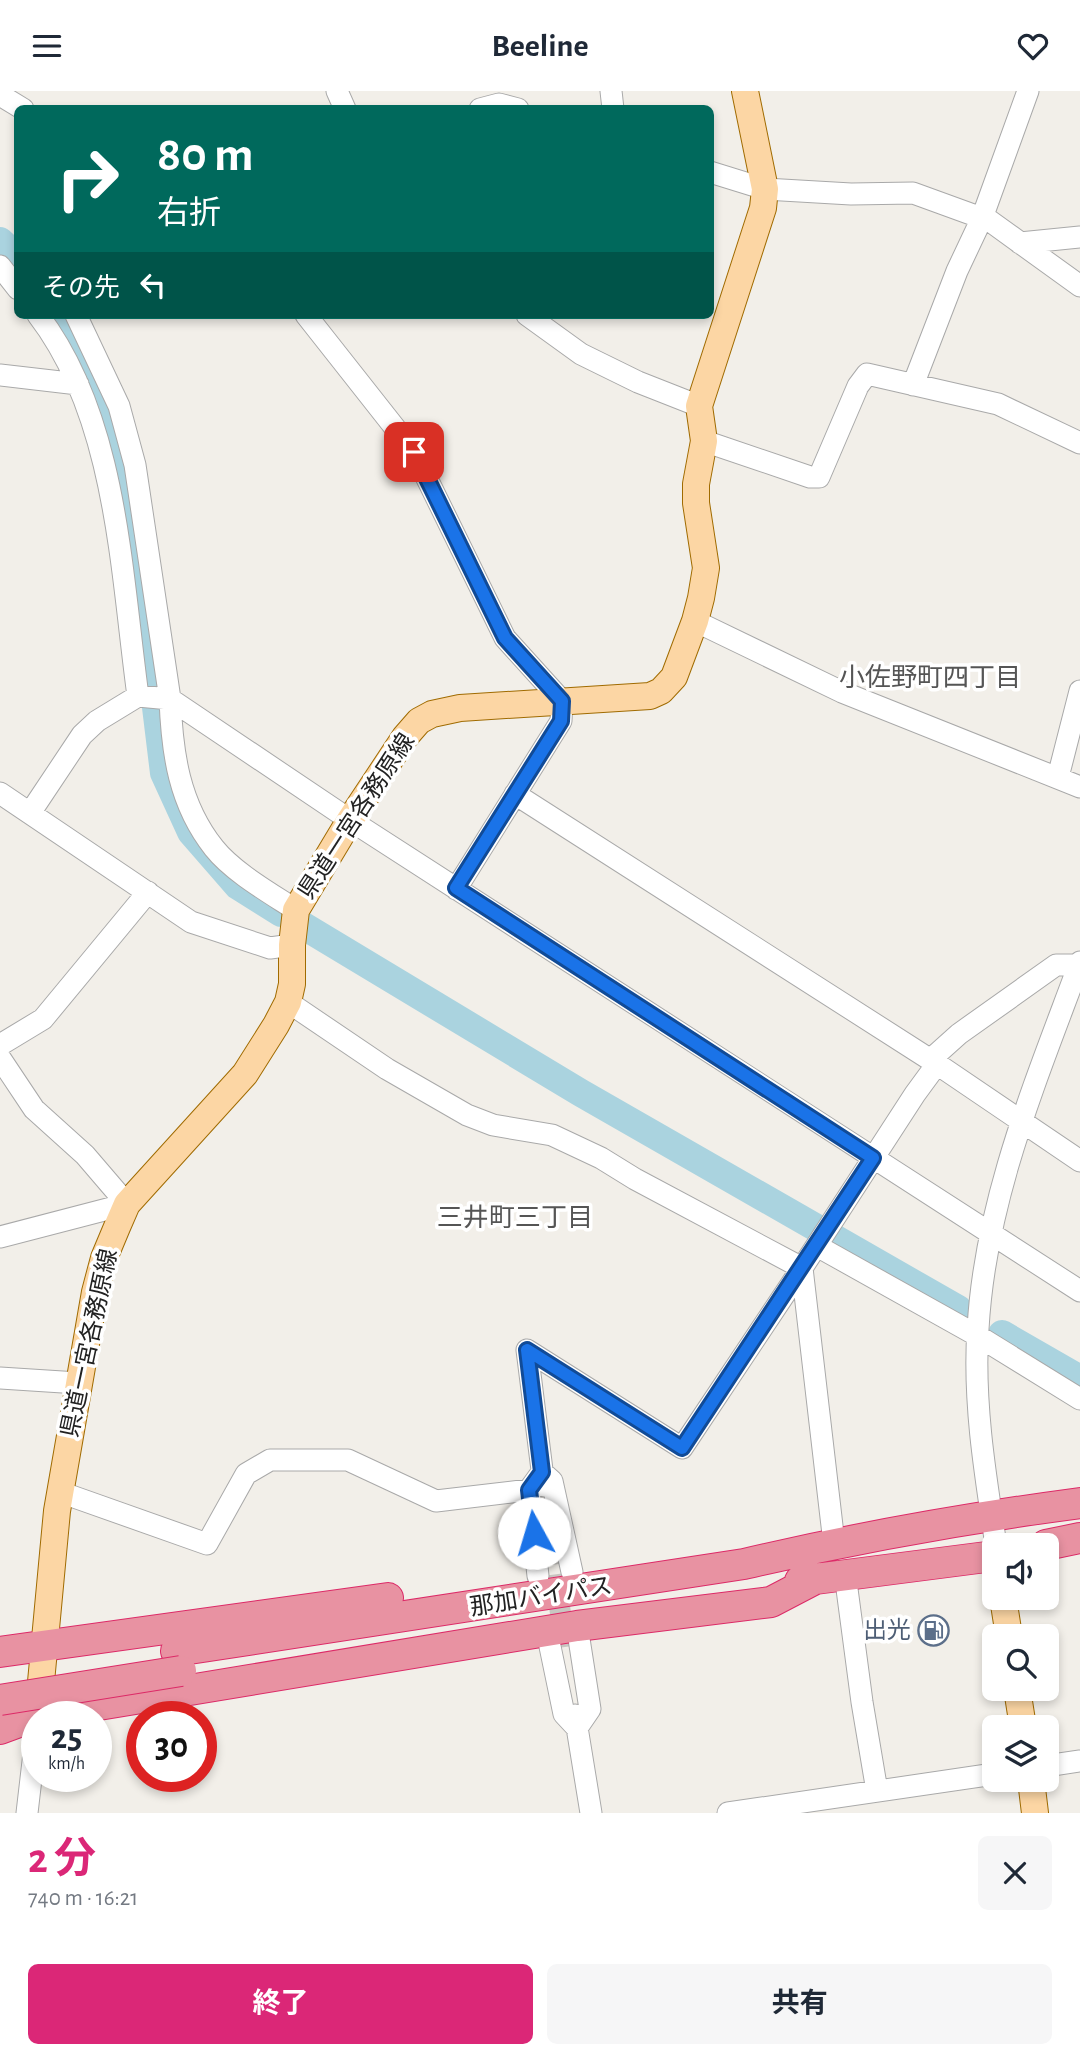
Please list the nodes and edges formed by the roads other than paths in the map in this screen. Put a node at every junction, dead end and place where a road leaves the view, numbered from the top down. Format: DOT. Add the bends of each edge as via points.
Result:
graph roads {
  1 [pos="746,91"];
  2 [pos="1028,91"];
  3 [pos="0,95"];
  4 [pos="16,105"];
  5 [pos="714,173"];
  6 [pos="765,189"];
  7 [pos="982,218"];
  8 [pos="1080,237"];
  9 [pos="1020,243"];
  10 [pos="0,266"];
  11 [pos="14,284"];
  12 [pos="1080,286"];
  13 [pos="41,319"];
  14 [pos="78,319"];
  15 [pos="309,319"];
  16 [pos="533,319"];
  17 [pos="0,375"];
  18 [pos="78,384"];
  19 [pos="913,385"];
  20 [pos="699,406"];
  21 [pos="704,441"];
  22 [pos="1080,443"];
  23 [pos="695,621"];
  24 [pos="1080,691"];
  25 [pos="155,698"];
  26 [pos="562,701"];
  27 [pos="1058,777"];
  28 [pos="1080,787"];
  29 [pos="0,793"];
  30 [pos="516,794"];
  31 [pos="30,813"];
  32 [pos="350,820"];
  33 [pos="456,888"];
  34 [pos="148,893"];
  35 [pos="296,910"];
  36 [pos="292,944"];
  37 [pos="1079,964"];
  38 [pos="288,1002"];
  39 [pos="0,1045"];
  40 [pos="0,1058"];
  41 [pos="934,1062"];
  42 [pos="1021,1120"];
  43 [pos="873,1158"];
  44 [pos="1080,1161"];
  45 [pos="127,1204"];
  46 [pos="991,1231"];
  47 [pos="0,1237"];
  48 [pos="823,1237"];
  49 [pos="802,1268"];
  50 [pos="1080,1291"];
  51 [pos="978,1336"];
  52 [pos="0,1378"];
  53 [pos="78,1383"];
  54 [pos="1080,1399"];
  55 [pos="542,1472"];
  56 [pos="529,1490"];
  57 [pos="60,1492"];
  58 [pos="1080,1503"];
  59 [pos="547,1513"];
  60 [pos="991,1515"];
  61 [pos="994,1533"];
  62 [pos="1080,1538"];
  63 [pos="1059,1542"];
  64 [pos="834,1543"];
  65 [pos="982,1557"];
  66 [pos="744,1565"];
  67 [pos="572,1571"];
  68 [pos="538,1576"];
  69 [pos="831,1576"];
  70 [pos="563,1635"];
  71 [pos="44,1648"];
  72 [pos="0,1652"];
  73 [pos="178,1661"];
  74 [pos="0,1680"];
  75 [pos="0,1700"];
  76 [pos="40,1701"];
  77 [pos="112,1707"];
  78 [pos="21,1723"];
  79 [pos="0,1728"];
  80 [pos="577,1728"];
  81 [pos="1080,1761"];
  82 [pos="1059,1764"];
  83 [pos="982,1776"];
  84 [pos="877,1791"];
  85 [pos="29,1792"];
  86 [pos="1032,1792"];
  87 [pos="27,1813"];
  88 [pos="591,1813"];
  89 [pos="729,1813"];
  90 [pos="1035,1813"];
  1 -- 6 [label="main road, 県道一宮各務原線"];
  2 -- 7 [label="street"];
  3 -- 4 [label="street"];
  5 -- 6 [label="street"];
  6 -- 7 [label="street" via="913,193"];
  6 -- 20 [label="main road, 県道一宮各務原線" via="763,208"];
  7 -- 9 [label="street"];
  7 -- 19 [label="street"];
  8 -- 9 [label="street"];
  9 -- 12 [label="street"];
  10 -- 11 [label="street"];
  13 -- 18 [label="street"];
  14 -- 25 [label="street" via="119,406 135,465"];
  15 -- 26 [label="street" via="414,452 505,638"];
  16 -- 20 [label="street" via="581,354"];
  17 -- 18 [label="street"];
  18 -- 25 [label="street" via="110,489"];
  19 -- 21 [label="street" via="867,374 819,477"];
  19 -- 22 [label="street" via="998,404"];
  20 -- 21 [label="main road, 県道一宮各務原線"];
  21 -- 23 [label="main road, 県道一宮各務原線" via="696,493 706,568"];
  23 -- 26 [label="main road, 県道一宮各務原線" via="674,677 661,691 650,696"];
  23 -- 27 [label="street" via="842,692"];
  24 -- 27 [label="street"];
  25 -- 31 [label="street" via="97,721 82,735"];
  25 -- 32 [label="street"];
  25 -- 35 [label="street" via="171,738 181,791 214,848"];
  26 -- 30 [label="street" via="561,721"];
  26 -- 32 [label="main road, 県道一宮各務原線" via="460,708 426,717 405,737"];
  27 -- 28 [label="street"];
  29 -- 31 [label="street"];
  30 -- 33 [label="street"];
  30 -- 41 [label="street"];
  31 -- 34 [label="street"];
  32 -- 33 [label="street"];
  32 -- 35 [label="main road, 県道一宮各務原線"];
  33 -- 43 [label="street"];
  34 -- 36 [label="street" via="191,922 270,948"];
  34 -- 39 [label="street" via="43,1019"];
  35 -- 36 [label="main road, 県道一宮各務原線"];
  36 -- 38 [label="main road, 県道一宮各務原線"];
  37 -- 41 [label="street" via="1056,965 959,1034"];
  37 -- 42 [label="street"];
  38 -- 45 [label="main road, 県道一宮各務原線" via="245,1074"];
  38 -- 49 [label="street" via="387,1069 467,1115 493,1125 552,1135 601,1157"];
  40 -- 45 [label="street" via="34,1109 85,1155"];
  41 -- 42 [label="street"];
  41 -- 43 [label="street"];
  42 -- 44 [label="street"];
  42 -- 46 [label="street"];
  43 -- 46 [label="street"];
  43 -- 48 [label="street"];
  45 -- 47 [label="street"];
  45 -- 53 [label="main road, 県道一宮各務原線" via="104,1258"];
  46 -- 50 [label="street"];
  46 -- 51 [label="street"];
  48 -- 49 [label="street"];
  48 -- 51 [label="street"];
  49 -- 55 [label="street" via="682,1448 527,1350"];
  49 -- 64 [label="street"];
  51 -- 54 [label="street"];
  51 -- 60 [label="street" via="978,1398"];
  52 -- 53 [label="street"];
  53 -- 57 [label="main road, 県道一宮各務原線"];
  55 -- 56 [label="street"];
  55 -- 59 [label="street"];
  55 -- 67 [label="street" via="552,1482"];
  56 -- 57 [label="street" via="436,1501 348,1459 270,1459 246,1474 207,1544"];
  56 -- 68 [label="street"];
  57 -- 71 [label="main road, 県道一宮各務原線"];
  58 -- 60 [label="highway, 那加バイパス"];
  60 -- 61 [label="street"];
  60 -- 64 [label="highway, 那加バイパス"];
  62 -- 63 [label="highway"];
  64 -- 66 [label="highway, 那加バイパス"];
  65 -- 69 [label="highway, 那加バイパス"];
  66 -- 67 [label="highway" via="716,1551"];
  66 -- 73 [label="highway, 那加バイパス"];
  67 -- 68 [label="highway"];
  68 -- 71 [label="highway"];
  69 -- 70 [label="highway" via="771,1602"];
  69 -- 73 [label="highway, 那加バイパス"];
  69 -- 84 [label="street" via="862,1702"];
  70 -- 77 [label="highway"];
  70 -- 80 [label="street" via="564,1714"];
  70 -- 80 [label="street" via="590,1709"];
  71 -- 72 [label="highway"];
  71 -- 76 [label="main road, 県道一宮各務原線"];
  73 -- 74 [label="highway, 那加バイパス"];
  73 -- 75 [label="highway, 那加バイパス, bridge"];
  78 -- 79 [label="highway"];
  80 -- 88 [label="street"];
  81 -- 82 [label="street"];
  83 -- 84 [label="street"];
  84 -- 89 [label="street"];
  85 -- 87 [label="street"];
  86 -- 90 [label="main road"];
}
